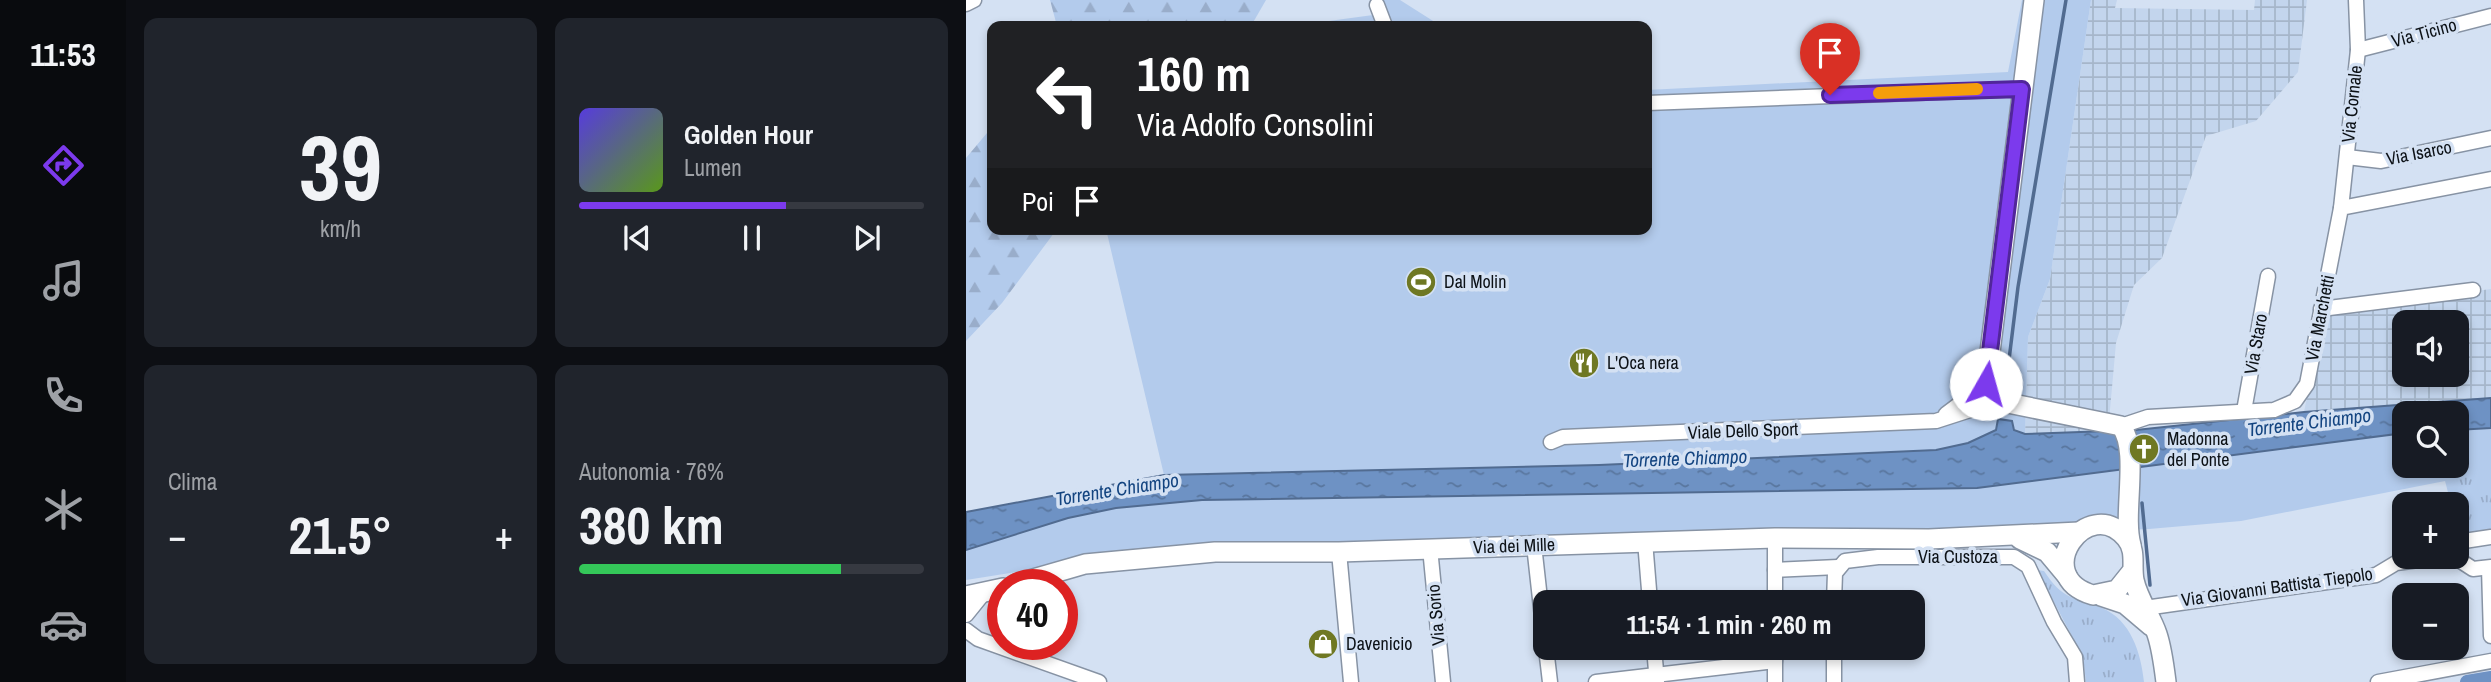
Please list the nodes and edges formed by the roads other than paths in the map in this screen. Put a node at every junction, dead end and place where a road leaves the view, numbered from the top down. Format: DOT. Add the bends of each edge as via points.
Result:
graph roads {
  1 [pos="974,0"];
  2 [pos="2034,0"];
  3 [pos="2356,0"];
  4 [pos="966,4"];
  5 [pos="1377,5"];
  6 [pos="2491,16"];
  7 [pos="1383,21"];
  8 [pos="2358,50"];
  9 [pos="2022,89"];
  10 [pos="1652,103"];
  11 [pos="2491,138"];
  12 [pos="2347,157"];
  13 [pos="2491,179"];
  14 [pos="2342,208"];
  15 [pos="2268,276"];
  16 [pos="2473,290"];
  17 [pos="2321,309"];
  18 [pos="1986,384"];
  19 [pos="1998,401"];
  20 [pos="2244,411"];
  21 [pos="1936,421"];
  22 [pos="2124,429"];
  23 [pos="1551,442"];
  24 [pos="2129,494"];
  25 [pos="2087,529"];
  26 [pos="2016,537"];
  27 [pos="2491,537"];
  28 [pos="1775,538"];
  29 [pos="2469,540"];
  30 [pos="1645,541"];
  31 [pos="1534,545"];
  32 [pos="2131,545"];
  33 [pos="1430,548"];
  34 [pos="1339,552"];
  35 [pos="2392,565"];
  36 [pos="1838,567"];
  37 [pos="2469,567"];
  38 [pos="2490,568"];
  39 [pos="1075,569"];
  40 [pos="1775,570"];
  41 [pos="2133,570"];
  42 [pos="2068,576"];
  43 [pos="1539,590"];
  44 [pos="1649,590"];
  45 [pos="1775,590"];
  46 [pos="1834,590"];
  47 [pos="987,596"];
  48 [pos="2101,596"];
  49 [pos="971,604"];
  50 [pos="2146,608"];
  51 [pos="2154,628"];
  52 [pos="969,635"];
  53 [pos="2491,636"];
  54 [pos="1547,660"];
  55 [pos="1655,660"];
  56 [pos="1747,660"];
  57 [pos="1775,660"];
  58 [pos="1834,660"];
  59 [pos="2491,661"];
  60 [pos="1657,679"];
  61 [pos="1099,682"];
  62 [pos="1351,682"];
  63 [pos="1443,682"];
  64 [pos="1550,682"];
  65 [pos="1596,682"];
  66 [pos="1775,682"];
  67 [pos="1834,682"];
  68 [pos="2077,682"];
  69 [pos="2166,682"];
  70 [pos="2378,682"];
  1 -- 4 [label="street"];
  2 -- 9 [label="main road"];
  3 -- 8 [label="street, Via Cornale"];
  5 -- 7 [label="street"];
  6 -- 8 [label="street, Via Ticino"];
  8 -- 12 [label="street, Via Cornale"];
  9 -- 10 [label="street"];
  9 -- 18 [label="main road"];
  11 -- 12 [label="street, Via Isarco" via="2381,161"];
  12 -- 14 [label="street, Via Cornale"];
  13 -- 14 [label="street"];
  14 -- 17 [label="street, Via Marchetti"];
  15 -- 20 [label="street, Via Staro"];
  16 -- 17 [label="street"];
  17 -- 20 [label="street, Via Marchetti" via="2307,384 2295,401 2274,410"];
  18 -- 19 [label="main road" via="1988,394"];
  18 -- 21 [label="street"];
  19 -- 21 [label="street, Viale Dello Sport"];
  19 -- 22 [label="main road"];
  20 -- 22 [label="street, Via Marchetti" via="2148,416"];
  21 -- 23 [label="street, Viale Dello Sport" via="1563,437"];
  22 -- 24 [label="main road"];
  24 -- 25 [label="main road"];
  24 -- 32 [label="main road" via="2126,527"];
  25 -- 26 [label="main road, Via dei Mille"];
  25 -- 32 [label="main road, Via dei Mille" via="2112,528"];
  25 -- 42 [label="main road" via="2065,552"];
  26 -- 28 [label="main road, Via dei Mille"];
  26 -- 42 [label="main road, Via dei Mille" via="2047,552"];
  27 -- 29 [label="street"];
  28 -- 30 [label="main road, Via dei Mille"];
  28 -- 40 [label="street"];
  30 -- 31 [label="main road, Via dei Mille"];
  30 -- 44 [label="street"];
  31 -- 33 [label="main road, Via dei Mille"];
  31 -- 43 [label="street"];
  32 -- 41 [label="main road"];
  33 -- 34 [label="main road, Via dei Mille"];
  33 -- 63 [label="street, Via Sorio"];
  34 -- 39 [label="main road, Via dei Mille" via="1215,552"];
  34 -- 62 [label="street"];
  35 -- 50 [label="street, Via Giovanni Battista Tiepolo" via="2376,575"];
  36 -- 40 [label="street, Via Custoza"];
  36 -- 46 [label="street"];
  36 -- 68 [label="street, Via Custoza" via="1845,561 1878,557 2014,557 2028,566 2075,657"];
  37 -- 38 [label="street, Via Giovanni Battista Tiepolo"];
  38 -- 53 [label="street"];
  40 -- 45 [label="street"];
  41 -- 48 [label="main road" via="2124,585"];
  41 -- 50 [label="main road"];
  42 -- 48 [label="main road, Via dei Mille" via="2085,593"];
  47 -- 49 [label="main road"];
  48 -- 51 [label="main road, Via dei Mille" via="2125,604"];
  49 -- 52 [label="street"];
  50 -- 51 [label="main road"];
  51 -- 69 [label="main road"];
  52 -- 61 [label="street"];
  54 -- 64 [label="street"];
  55 -- 60 [label="street"];
  56 -- 60 [label="street"];
  57 -- 66 [label="street"];
  58 -- 67 [label="street"];
  59 -- 70 [label="street"];
  60 -- 65 [label="street"];
}
